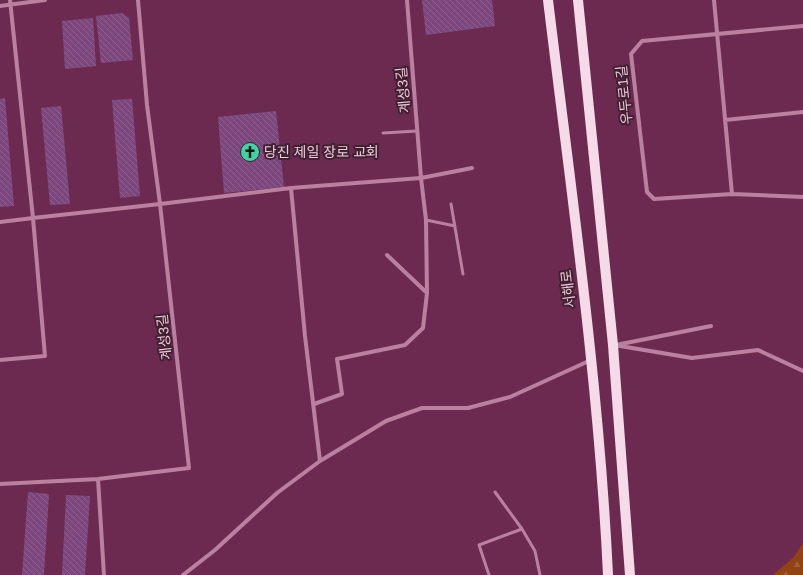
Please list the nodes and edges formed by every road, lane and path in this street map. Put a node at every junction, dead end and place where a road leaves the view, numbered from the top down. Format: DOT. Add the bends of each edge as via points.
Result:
graph roads {
  1 [pos="45,0"];
  2 [pos="138,0"];
  3 [pos="407,0"];
  4 [pos="548,0"];
  5 [pos="578,0"];
  6 [pos="714,0"];
  7 [pos="11,2"];
  8 [pos="0,6"];
  9 [pos="803,26"];
  10 [pos="718,34"];
  11 [pos="803,112"];
  12 [pos="725,120"];
  13 [pos="417,131"];
  14 [pos="383,133"];
  15 [pos="472,168"];
  16 [pos="420,178"];
  17 [pos="290,188"];
  18 [pos="732,194"];
  19 [pos="803,197"];
  20 [pos="160,204"];
  21 [pos="451,204"];
  22 [pos="33,218"];
  23 [pos="426,220"];
  24 [pos="0,222"];
  25 [pos="456,226"];
  26 [pos="387,255"];
  27 [pos="463,274"];
  28 [pos="427,293"];
  29 [pos="711,326"];
  30 [pos="614,345"];
  31 [pos="0,360"];
  32 [pos="591,360"];
  33 [pos="803,372"];
  34 [pos="314,404"];
  35 [pos="320,461"];
  36 [pos="98,479"];
  37 [pos="0,484"];
  38 [pos="495,492"];
  39 [pos="522,529"];
  40 [pos="104,575"];
  41 [pos="184,575"];
  42 [pos="489,575"];
  43 [pos="540,575"];
  44 [pos="608,575"];
  45 [pos="630,575"];
  1 -- 7 [label="street"];
  2 -- 20 [label="street, 계성3길" via="147,106"];
  3 -- 13 [label="street, 계성3길"];
  4 -- 32 [label="main road, 서해로"];
  5 -- 30 [label="main road"];
  6 -- 10 [label="street"];
  7 -- 8 [label="street"];
  7 -- 22 [label="street"];
  9 -- 10 [label="street, 우두로1길"];
  10 -- 12 [label="street"];
  10 -- 18 [label="street, 우두로1길" via="642,41 631,54 646,192 654,199"];
  11 -- 12 [label="street"];
  12 -- 18 [label="street"];
  13 -- 14 [label="lane"];
  13 -- 16 [label="street, 계성3길"];
  15 -- 16 [label="street"];
  16 -- 17 [label="street"];
  16 -- 23 [label="street, 계성3길"];
  17 -- 20 [label="street"];
  17 -- 34 [label="street"];
  18 -- 19 [label="street"];
  20 -- 22 [label="street"];
  20 -- 36 [label="street, 계성3길" via="189,468"];
  21 -- 25 [label="lane"];
  22 -- 24 [label="street"];
  22 -- 31 [label="street" via="45,356"];
  23 -- 25 [label="lane"];
  23 -- 28 [label="street, 계성3길"];
  25 -- 27 [label="lane"];
  26 -- 28 [label="street"];
  28 -- 34 [label="street, 계성3길" via="422,328 405,345 337,358 342,394"];
  29 -- 30 [label="street"];
  30 -- 33 [label="street" via="692,358 758,350"];
  30 -- 45 [label="main road"];
  32 -- 35 [label="street" via="510,397 468,408 422,408 386,421"];
  32 -- 44 [label="main road, 서해로"];
  34 -- 35 [label="street"];
  35 -- 41 [label="street" via="277,493"];
  36 -- 37 [label="street"];
  36 -- 40 [label="street"];
  38 -- 39 [label="lane"];
  39 -- 42 [label="lane" via="479,545"];
  39 -- 43 [label="lane" via="535,551"];
}
